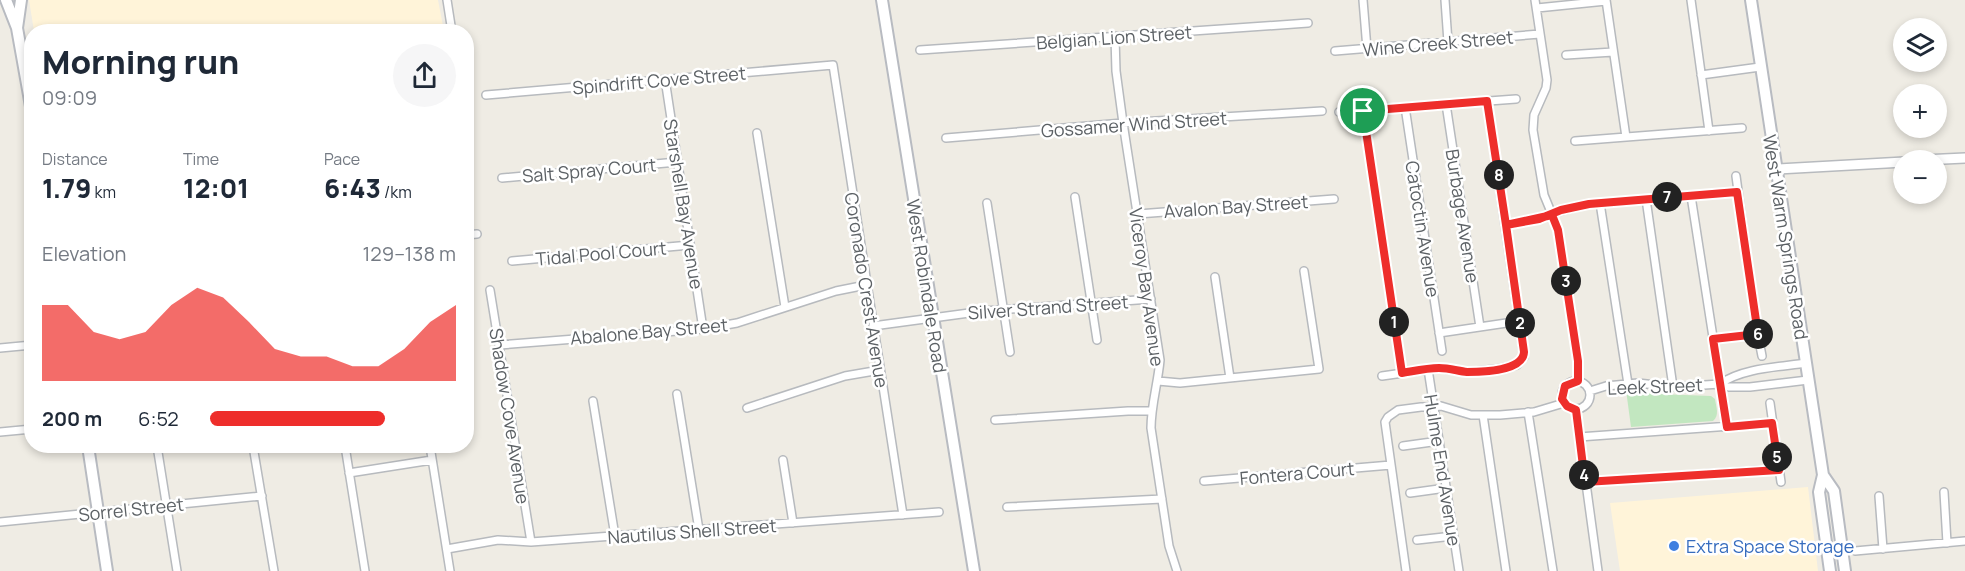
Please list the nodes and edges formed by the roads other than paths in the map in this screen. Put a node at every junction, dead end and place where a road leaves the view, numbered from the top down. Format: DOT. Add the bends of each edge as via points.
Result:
graph roads {
  1 [pos="6,0"];
  2 [pos="21,0"];
  3 [pos="447,0"];
  4 [pos="882,0"];
  5 [pos="1363,0"];
  6 [pos="1445,0"];
  7 [pos="1690,0"];
  8 [pos="1751,0"];
  9 [pos="1606,1"];
  10 [pos="1536,4"];
  11 [pos="1308,23"];
  12 [pos="451,24"];
  13 [pos="17,28"];
  14 [pos="1540,34"];
  15 [pos="1116,37"];
  16 [pos="1448,42"];
  17 [pos="1367,49"];
  18 [pos="920,51"];
  19 [pos="1335,51"];
  20 [pos="1613,52"];
  21 [pos="1566,55"];
  22 [pos="833,65"];
  23 [pos="24,67"];
  24 [pos="1760,67"];
  25 [pos="1701,75"];
  26 [pos="664,79"];
  27 [pos="486,95"];
  28 [pos="1516,99"];
  29 [pos="1487,101"];
  30 [pos="1446,104"];
  31 [pos="1405,107"];
  32 [pos="1322,111"];
  33 [pos="1363,111"];
  34 [pos="1339,112"];
  35 [pos="1123,123"];
  36 [pos="1742,128"];
  37 [pos="1709,131"];
  38 [pos="757,133"];
  39 [pos="1626,137"];
  40 [pos="946,138"];
  41 [pos="1575,141"];
  42 [pos="1965,158"];
  43 [pos="1947,159"];
  44 [pos="677,162"];
  45 [pos="1893,163"];
  46 [pos="1776,169"];
  47 [pos="1736,177"];
  48 [pos="502,178"];
  49 [pos="1737,192"];
  50 [pos="1691,196"];
  51 [pos="1076,197"];
  52 [pos="1334,199"];
  53 [pos="1646,199"];
  54 [pos="987,203"];
  55 [pos="1600,203"];
  56 [pos="1138,214"];
  57 [pos="1552,215"];
  58 [pos="1506,225"];
  59 [pos="474,234"];
  60 [pos="477,234"];
  61 [pos="690,245"];
  62 [pos="512,261"];
  63 [pos="1304,271"];
  64 [pos="1215,277"];
  65 [pos="866,285"];
  66 [pos="490,290"];
  67 [pos="1151,299"];
  68 [pos="1092,302"];
  69 [pos="785,307"];
  70 [pos="1004,310"];
  71 [pos="932,316"];
  72 [pos="1520,321"];
  73 [pos="873,326"];
  74 [pos="1480,327"];
  75 [pos="703,329"];
  76 [pos="1439,333"];
  77 [pos="1758,334"];
  78 [pos="1713,339"];
  79 [pos="1097,340"];
  80 [pos="499,345"];
  81 [pos="24,346"];
  82 [pos="0,348"];
  83 [pos="1442,351"];
  84 [pos="1010,352"];
  85 [pos="1762,356"];
  86 [pos="1806,363"];
  87 [pos="1428,369"];
  88 [pos="880,370"];
  89 [pos="1402,373"];
  90 [pos="1382,376"];
  91 [pos="1230,378"];
  92 [pos="1809,380"];
  93 [pos="1158,381"];
  94 [pos="1578,381"];
  95 [pos="1628,384"];
  96 [pos="1720,384"];
  97 [pos="1673,387"];
  98 [pos="1590,391"];
  99 [pos="677,394"];
  100 [pos="593,401"];
  101 [pos="1564,403"];
  102 [pos="1770,403"];
  103 [pos="1433,406"];
  104 [pos="747,408"];
  105 [pos="1576,410"];
  106 [pos="1151,411"];
  107 [pos="1528,412"];
  108 [pos="1483,415"];
  109 [pos="995,420"];
  110 [pos="1772,423"];
  111 [pos="1727,427"];
  112 [pos="24,430"];
  113 [pos="0,432"];
  114 [pos="1579,437"];
  115 [pos="1439,441"];
  116 [pos="1403,446"];
  117 [pos="89,453"];
  118 [pos="158,453"];
  119 [pos="254,453"];
  120 [pos="346,453"];
  121 [pos="431,453"];
  122 [pos="432,460"];
  123 [pos="783,460"];
  124 [pos="1391,465"];
  125 [pos="1779,470"];
  126 [pos="349,473"];
  127 [pos="1823,475"];
  128 [pos="1204,481"];
  129 [pos="1585,482"];
  130 [pos="1781,482"];
  131 [pos="1446,488"];
  132 [pos="1944,492"];
  133 [pos="1410,494"];
  134 [pos="262,496"];
  135 [pos="1879,496"];
  136 [pos="1162,499"];
  137 [pos="166,505"];
  138 [pos="1007,507"];
  139 [pos="97,512"];
  140 [pos="939,512"];
  141 [pos="903,515"];
  142 [pos="0,522"];
  143 [pos="793,523"];
  144 [pos="699,530"];
  145 [pos="615,536"];
  146 [pos="1453,536"];
  147 [pos="1417,540"];
  148 [pos="1965,541"];
  149 [pos="531,542"];
  150 [pos="1947,543"];
  151 [pos="447,549"];
  152 [pos="1883,549"];
  153 [pos="1855,551"];
  154 [pos="107,571"];
  155 [pos="177,571"];
  156 [pos="274,571"];
  157 [pos="365,571"];
  158 [pos="450,571"];
  159 [pos="974,571"];
  160 [pos="1177,571"];
  161 [pos="1406,571"];
  162 [pos="1459,571"];
  163 [pos="1506,571"];
  164 [pos="1553,571"];
  165 [pos="1599,571"];
  166 [pos="1830,571"];
  167 [pos="1845,571"];
  1 -- 13 [label="main road"];
  2 -- 13 [label="main road"];
  3 -- 12 [label="street"];
  4 -- 71 [label="main road, West Robindale Road"];
  5 -- 17 [label="street"];
  6 -- 16 [label="street"];
  7 -- 25 [label="street"];
  8 -- 24 [label="main road, West Warm Springs Road"];
  9 -- 10 [label="street"];
  9 -- 20 [label="street"];
  10 -- 14 [label="street"];
  11 -- 15 [label="street, Belgian Lion Street"];
  13 -- 23 [label="main road"];
  14 -- 16 [label="street, Wine Creek Street"];
  14 -- 57 [label="street" via="1547,80 1533,130 1544,195"];
  15 -- 18 [label="street, Belgian Lion Street"];
  15 -- 35 [label="street, Viceroy Bay Avenue"];
  16 -- 17 [label="street, Wine Creek Street"];
  17 -- 19 [label="street, Wine Creek Street"];
  20 -- 21 [label="street"];
  20 -- 39 [label="street"];
  22 -- 26 [label="street, Spindrift Cove Street"];
  22 -- 65 [label="street, Coronado Crest Avenue"];
  24 -- 25 [label="street"];
  24 -- 46 [label="main road, West Warm Springs Road"];
  25 -- 37 [label="street"];
  26 -- 27 [label="street, Spindrift Cove Street"];
  26 -- 44 [label="street, Starshell Bay Avenue"];
  28 -- 29 [label="street"];
  29 -- 30 [label="street"];
  29 -- 58 [label="street"];
  30 -- 31 [label="street"];
  30 -- 74 [label="street, Burbage Avenue"];
  31 -- 33 [label="street"];
  31 -- 76 [label="street, Catoctin Avenue"];
  32 -- 35 [label="street, Gossamer Wind Street"];
  33 -- 34 [label="street"];
  33 -- 89 [label="street"];
  35 -- 40 [label="street, Gossamer Wind Street"];
  35 -- 56 [label="street, Viceroy Bay Avenue"];
  36 -- 37 [label="street"];
  37 -- 39 [label="street"];
  38 -- 69 [label="street"];
  39 -- 41 [label="street"];
  42 -- 43 [label="street"];
  44 -- 48 [label="street, Salt Spray Court"];
  44 -- 61 [label="street, Starshell Bay Avenue"];
  45 -- 46 [label="street"];
  46 -- 86 [label="main road, West Warm Springs Road"];
  47 -- 49 [label="street"];
  49 -- 50 [label="street"];
  49 -- 77 [label="street"];
  50 -- 53 [label="street"];
  50 -- 78 [label="street"];
  51 -- 68 [label="street"];
  52 -- 56 [label="street, Avalon Bay Street"];
  53 -- 55 [label="street"];
  53 -- 97 [label="street"];
  54 -- 70 [label="street"];
  55 -- 57 [label="street"];
  55 -- 95 [label="street"];
  56 -- 67 [label="street, Viceroy Bay Avenue"];
  57 -- 58 [label="street"];
  57 -- 94 [label="street" via="1558,230"];
  58 -- 72 [label="street"];
  59 -- 60 [label="street"];
  61 -- 62 [label="street, Tidal Pool Court"];
  61 -- 75 [label="street, Starshell Bay Avenue"];
  63 -- 91 [label="street" via="1319,369"];
  64 -- 91 [label="street"];
  65 -- 69 [label="street, Abalone Bay Street"];
  65 -- 73 [label="street, Coronado Crest Avenue"];
  66 -- 80 [label="street, Shadow Cove Avenue"];
  67 -- 68 [label="street, Silver Strand Street"];
  67 -- 93 [label="street, Viceroy Bay Avenue" via="1160,360"];
  68 -- 70 [label="street, Silver Strand Street"];
  68 -- 79 [label="street"];
  69 -- 75 [label="street, Abalone Bay Street" via="737,323"];
  70 -- 71 [label="street, Silver Strand Street"];
  70 -- 84 [label="street"];
  71 -- 73 [label="street, Silver Strand Street"];
  71 -- 159 [label="main road, West Robindale Road"];
  72 -- 74 [label="street"];
  72 -- 87 [label="street" via="1524,352 1517,365 1479,371"];
  73 -- 88 [label="street, Coronado Crest Avenue"];
  74 -- 76 [label="street"];
  75 -- 80 [label="street, Abalone Bay Street"];
  76 -- 83 [label="street, Catoctin Avenue"];
  77 -- 78 [label="street"];
  77 -- 85 [label="street"];
  78 -- 96 [label="street"];
  80 -- 149 [label="street, Shadow Cove Avenue"];
  81 -- 82 [label="street"];
  86 -- 92 [label="main road, West Warm Springs Road"];
  86 -- 96 [label="street, Leek Street" via="1749,372"];
  87 -- 89 [label="street"];
  87 -- 103 [label="street, Hulme End Avenue"];
  88 -- 104 [label="street" via="845,376"];
  88 -- 141 [label="street, Coronado Crest Avenue"];
  89 -- 90 [label="street"];
  91 -- 93 [label="street"];
  92 -- 96 [label="street, Leek Street" via="1750,387"];
  92 -- 127 [label="main road, West Warm Springs Road"];
  93 -- 106 [label="street, Viceroy Bay Avenue"];
  94 -- 98 [label="street"];
  94 -- 101 [label="street" via="1565,386"];
  95 -- 97 [label="street, Leek Street"];
  95 -- 98 [label="street, Leek Street"];
  96 -- 97 [label="street, Leek Street"];
  96 -- 111 [label="street"];
  98 -- 105 [label="street" via="1588,404"];
  99 -- 144 [label="street"];
  100 -- 145 [label="street"];
  101 -- 105 [label="street"];
  101 -- 107 [label="street"];
  102 -- 110 [label="street"];
  103 -- 108 [label="street"];
  103 -- 115 [label="street, Hulme End Avenue"];
  103 -- 124 [label="street" via="1398,410 1388,417 1385,422"];
  105 -- 114 [label="street"];
  106 -- 109 [label="street"];
  106 -- 136 [label="street, Viceroy Bay Avenue"];
  107 -- 108 [label="street"];
  107 -- 164 [label="street"];
  108 -- 163 [label="street"];
  110 -- 111 [label="street"];
  110 -- 125 [label="street"];
  111 -- 114 [label="street"];
  112 -- 113 [label="street"];
  114 -- 129 [label="street"];
  115 -- 116 [label="street"];
  115 -- 131 [label="street, Hulme End Avenue"];
  117 -- 139 [label="main road"];
  118 -- 137 [label="street"];
  119 -- 134 [label="street"];
  120 -- 126 [label="street"];
  121 -- 122 [label="street"];
  122 -- 126 [label="street"];
  122 -- 151 [label="street"];
  123 -- 143 [label="street"];
  124 -- 128 [label="street, Fontera Court"];
  124 -- 161 [label="street"];
  125 -- 129 [label="street"];
  125 -- 130 [label="street"];
  126 -- 157 [label="street"];
  127 -- 166 [label="main road, West Warm Springs Road" via="1819,492"];
  127 -- 167 [label="main road, West Warm Springs Road" via="1834,491"];
  129 -- 165 [label="street"];
  131 -- 133 [label="street"];
  131 -- 146 [label="street, Hulme End Avenue"];
  132 -- 150 [label="street"];
  134 -- 137 [label="street, Sorrel Street"];
  134 -- 156 [label="street"];
  135 -- 152 [label="street"];
  136 -- 138 [label="street"];
  136 -- 160 [label="street, Viceroy Bay Avenue"];
  137 -- 139 [label="street, Sorrel Street"];
  137 -- 155 [label="street"];
  139 -- 142 [label="street, Sorrel Street"];
  139 -- 154 [label="main road"];
  140 -- 141 [label="street, Nautilus Shell Street"];
  141 -- 143 [label="street, Nautilus Shell Street"];
  143 -- 144 [label="street, Nautilus Shell Street"];
  144 -- 145 [label="street, Nautilus Shell Street"];
  145 -- 149 [label="street, Nautilus Shell Street"];
  146 -- 147 [label="street"];
  146 -- 162 [label="street, Hulme End Avenue"];
  148 -- 150 [label="street"];
  149 -- 151 [label="street, Nautilus Shell Street" via="498,540"];
  150 -- 152 [label="street"];
  151 -- 158 [label="street"];
  152 -- 153 [label="street"];
}
